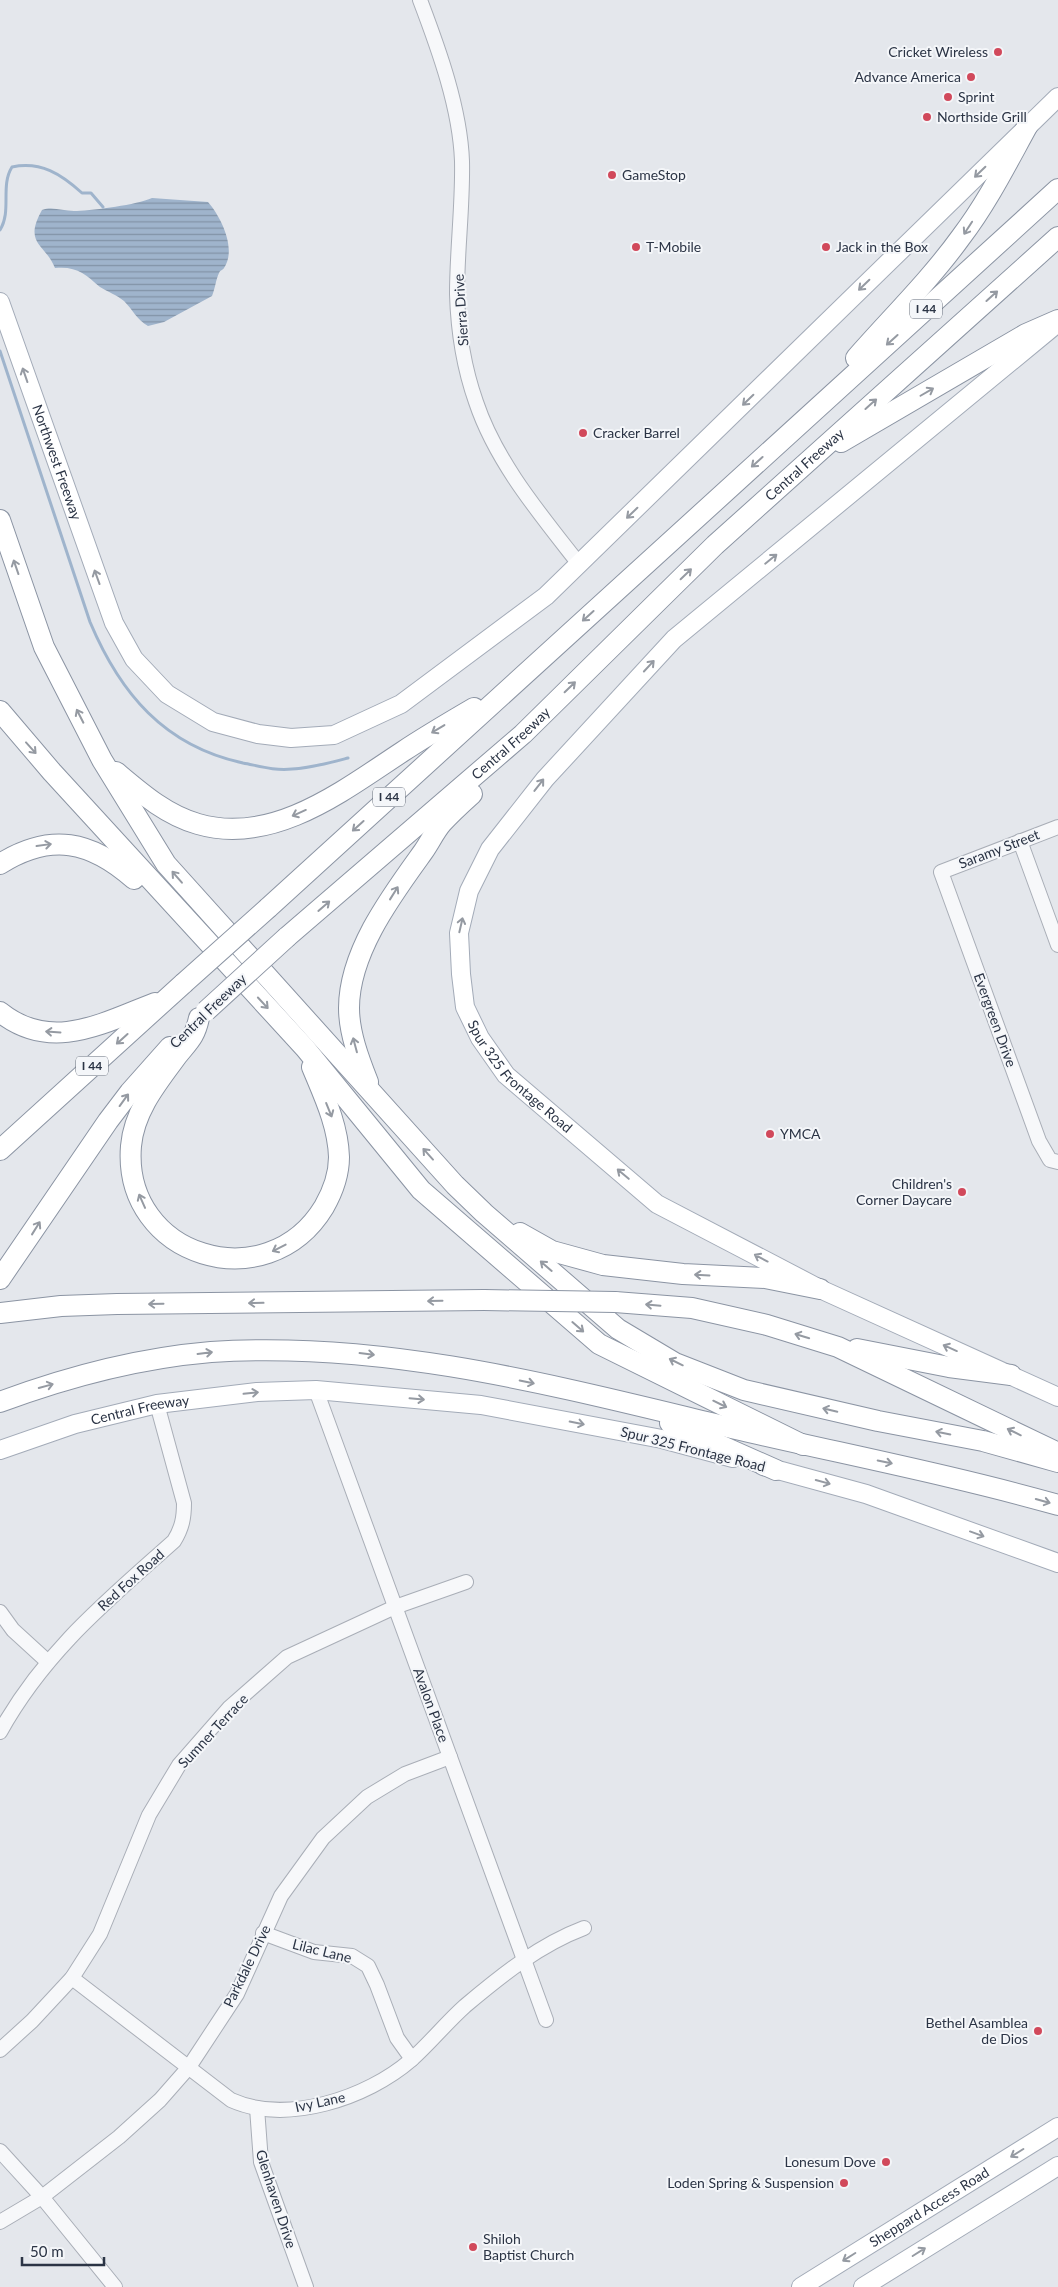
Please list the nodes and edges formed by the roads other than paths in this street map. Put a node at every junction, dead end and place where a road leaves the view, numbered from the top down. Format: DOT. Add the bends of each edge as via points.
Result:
graph roads {
  1 [pos="420,0"];
  2 [pos="1058,97"];
  3 [pos="1028,125"];
  4 [pos="1058,189"];
  5 [pos="1058,237"];
  6 [pos="0,302"];
  7 [pos="1058,321"];
  8 [pos="794,429"];
  9 [pos="809,460"];
  10 [pos="0,520"];
  11 [pos="579,564"];
  12 [pos="510,687"];
  13 [pos="0,711"];
  14 [pos="523,734"];
  15 [pos="102,760"];
  16 [pos="1058,827"];
  17 [pos="1020,841"];
  18 [pos="0,864"];
  19 [pos="941,872"];
  20 [pos="183,916"];
  21 [pos="1058,945"];
  22 [pos="166,999"];
  23 [pos="0,1012"];
  24 [pos="202,1014"];
  25 [pos="305,1048"];
  26 [pos="372,1091"];
  27 [pos="0,1150"];
  28 [pos="1058,1162"];
  29 [pos="484,1213"];
  30 [pos="4,1274"];
  31 [pos="820,1289"];
  32 [pos="0,1313"];
  33 [pos="838,1347"];
  34 [pos="1011,1375"];
  35 [pos="316,1390"];
  36 [pos="1058,1397"];
  37 [pos="0,1402"];
  38 [pos="625,1403"];
  39 [pos="157,1404"];
  40 [pos="803,1445"];
  41 [pos="0,1450"];
  42 [pos="1058,1453"];
  43 [pos="1058,1462"];
  44 [pos="776,1470"];
  45 [pos="1058,1505"];
  46 [pos="1058,1563"];
  47 [pos="466,1582"];
  48 [pos="395,1607"];
  49 [pos="0,1612"];
  50 [pos="48,1662"];
  51 [pos="0,1732"];
  52 [pos="450,1757"];
  53 [pos="584,1928"];
  54 [pos="263,1933"];
  55 [pos="524,1959"];
  56 [pos="72,1978"];
  57 [pos="546,2020"];
  58 [pos="0,2050"];
  59 [pos="412,2060"];
  60 [pos="189,2067"];
  61 [pos="256,2108"];
  62 [pos="1058,2127"];
  63 [pos="0,2151"];
  64 [pos="1058,2166"];
  65 [pos="42,2197"];
  66 [pos="0,2222"];
  67 [pos="115,2287"];
  68 [pos="306,2287"];
  69 [pos="801,2287"];
  70 [pos="863,2287"];
  1 -- 11 [label="street, Sierra Drive" via="448,83 462,158 457,294 473,392 488,433 501,456"];
  2 -- 3 [label="main road"];
  3 -- 8 [label="highway, one-way" via="962,237"];
  3 -- 11 [label="main road, one-way"];
  4 -- 8 [label="highway, I 44, one-way"];
  9 -- 5 [label="highway, Central Freeway / I 44, one-way"];
  11 -- 6 [label="main road, Northwest Freeway, one-way" via="546,596 401,704 334,736 290,738 258,734 213,722 167,694 134,659 114,623"];
  9 -- 7 [label="highway, one-way" via="1026,334"];
  31 -- 7 [label="main road, Spur 325 Frontage Road, one-way" via="657,1204 506,1075 480,1038 465,1007 459,933 469,891 490,849 544,779 674,639"];
  8 -- 12 [label="highway, I 44, one-way"];
  14 -- 9 [label="highway, Central Freeway / I 44, one-way" via="715,545"];
  15 -- 10 [label="highway, one-way" via="44,647"];
  12 -- 15 [label="highway, one-way" via="324,801 293,816 261,826 216,828 187,820 156,804"];
  12 -- 22 [label="highway, I 44, one-way, bridge"];
  13 -- 20 [label="highway, one-way"];
  24 -- 14 [label="highway, Central Freeway / I 44, one-way, bridge"];
  26 -- 14 [label="highway, one-way" via="355,1044 349,1008 354,973 377,920 441,824 506,761"];
  26 -- 15 [label="highway, one-way" via="166,864"];
  16 -- 17 [label="street, Saramy Street"];
  17 -- 19 [label="street, Saramy Street"];
  17 -- 21 [label="street"];
  18 -- 20 [label="highway, one-way" via="17,853 55,843 91,850 115,862 169,910"];
  19 -- 28 [label="street, Evergreen Drive" via="1039,1141 1050,1160"];
  20 -- 25 [label="highway, one-way"];
  22 -- 23 [label="highway, one-way" via="93,1028 72,1032 38,1030"];
  22 -- 27 [label="highway, I 44, one-way"];
  25 -- 24 [label="highway, one-way" via="337,1136 339,1159 335,1182 326,1202 315,1222 279,1249 246,1258 224,1259 205,1255 175,1241 149,1215 140,1201 135,1182 131,1146 148,1097 196,1032"];
  30 -- 24 [label="highway, Central Freeway / I 44, one-way" via="130,1092"];
  25 -- 40 [label="highway, one-way" via="421,1190 599,1344"];
  29 -- 26 [label="highway, one-way"];
  31 -- 29 [label="highway, one-way" via="764,1278 683,1274 603,1265 552,1251"];
  43 -- 29 [label="highway, one-way" via="982,1440 878,1421 744,1390 675,1362 618,1329"];
  34 -- 31 [label="main road, Spur 325 Frontage Road, one-way"];
  33 -- 32 [label="highway, one-way, bridge" via="767,1325 692,1308 614,1302 484,1300 117,1304"];
  33 -- 34 [label="highway"];
  42 -- 33 [label="highway, one-way"];
  34 -- 36 [label="main road, Spur 325 Frontage Road"];
  39 -- 35 [label="main road, Central Freeway, one-way" via="257,1392"];
  35 -- 44 [label="main road, Spur 325 Frontage Road, one-way" via="481,1405 662,1439"];
  35 -- 48 [label="street, Avalon Place"];
  37 -- 38 [label="highway, one-way" via="42,1387 144,1362 209,1352 278,1350 360,1353 441,1364"];
  38 -- 40 [label="highway"];
  38 -- 44 [label="highway"];
  39 -- 41 [label="main road, Central Freeway" via="75,1424"];
  39 -- 50 [label="street, Red Fox Road" via="184,1503 180,1531 174,1541 92,1614"];
  40 -- 45 [label="highway, one-way" via="993,1487"];
  44 -- 46 [label="main road, Spur 325 Frontage Road, one-way" via="866,1494"];
  47 -- 48 [label="street, Sumner Terrace"];
  48 -- 52 [label="street, Avalon Place"];
  48 -- 56 [label="street, Sumner Terrace" via="287,1657 229,1708 179,1766 149,1816 100,1934"];
  49 -- 50 [label="street" via="13,1630"];
  50 -- 51 [label="street, Red Fox Road"];
  52 -- 54 [label="street, Parkdale Drive" via="405,1774 367,1797 323,1838 281,1896"];
  52 -- 55 [label="street, Avalon Place"];
  53 -- 55 [label="street, Ivy Lane" via="559,1938"];
  54 -- 59 [label="street, Lilac Lane" via="314,1952 352,1956 368,1966 397,2038"];
  54 -- 60 [label="street, Parkdale Drive" via="237,1994"];
  55 -- 57 [label="street, Avalon Place"];
  55 -- 59 [label="street, Ivy Lane" via="464,2008"];
  56 -- 58 [label="street, Sumner Terrace"];
  56 -- 60 [label="street, Ivy Lane"];
  59 -- 61 [label="street, Ivy Lane" via="374,2085 345,2098 293,2109"];
  60 -- 61 [label="street, Ivy Lane" via="231,2100"];
  60 -- 65 [label="street, Parkdale Drive" via="160,2100 119,2138"];
  61 -- 68 [label="street, Glenhaven Drive" via="261,2162"];
  62 -- 69 [label="main road, Sheppard Access Road, one-way"];
  63 -- 65 [label="street"];
  70 -- 64 [label="main road, one-way"];
  65 -- 66 [label="street, Parkdale Drive"];
  65 -- 67 [label="street"];
}
